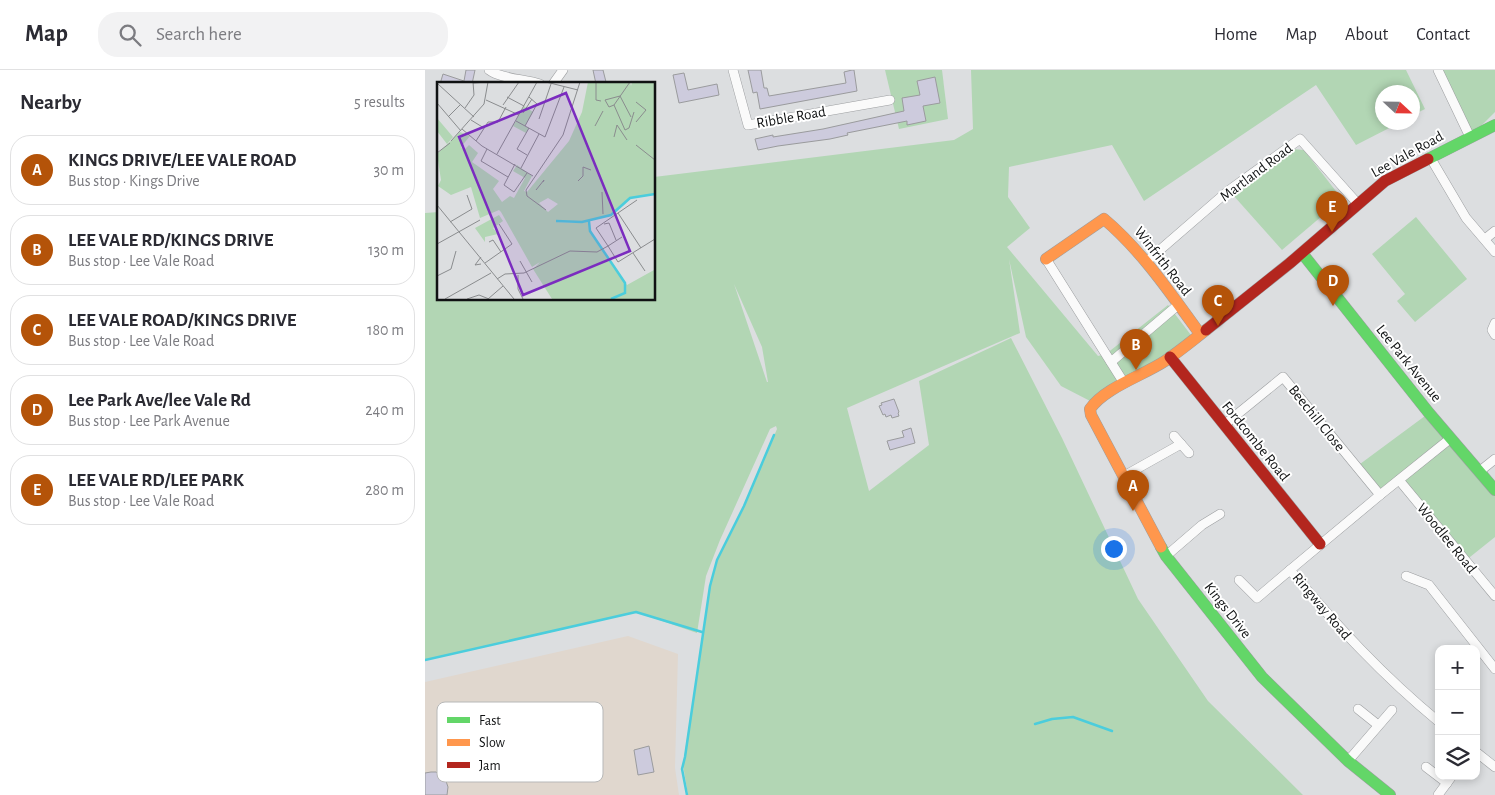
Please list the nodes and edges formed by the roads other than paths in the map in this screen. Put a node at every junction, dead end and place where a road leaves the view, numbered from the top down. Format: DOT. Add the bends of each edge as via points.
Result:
graph roads {
  1 [pos="489,70"];
  2 [pos="563,70"];
  3 [pos="733,70"];
  4 [pos="1438,70"];
  5 [pos="534,82"];
  6 [pos="554,82"];
  7 [pos="890,100"];
  8 [pos="1495,125"];
  9 [pos="1470,137"];
  10 [pos="1430,157"];
  11 [pos="1357,204"];
  12 [pos="1495,231"];
  13 [pos="1485,239"];
  14 [pos="1495,252"];
  15 [pos="1302,253"];
  16 [pos="1046,259"];
  17 [pos="1146,262"];
  18 [pos="1178,305"];
  19 [pos="1495,323"];
  20 [pos="1200,334"];
  21 [pos="1495,335"];
  22 [pos="1170,357"];
  23 [pos="1111,362"];
  24 [pos="1124,383"];
  25 [pos="1090,409"];
  26 [pos="1224,425"];
  27 [pos="1174,436"];
  28 [pos="1451,438"];
  29 [pos="1181,444"];
  30 [pos="1189,453"];
  31 [pos="1495,459"];
  32 [pos="1480,472"];
  33 [pos="1124,476"];
  34 [pos="1399,480"];
  35 [pos="1495,490"];
  36 [pos="1380,495"];
  37 [pos="1220,514"];
  38 [pos="1320,544"];
  39 [pos="1166,556"];
  40 [pos="1290,570"];
  41 [pos="1407,576"];
  42 [pos="1239,580"];
  43 [pos="1495,596"];
  44 [pos="1495,669"];
  45 [pos="1357,709"];
  46 [pos="1391,710"];
  47 [pos="1435,719"];
  48 [pos="1378,725"];
  49 [pos="1480,755"];
  50 [pos="1348,761"];
  51 [pos="1426,767"];
  52 [pos="1495,767"];
  53 [pos="1435,772"];
  54 [pos="1449,780"];
  55 [pos="1390,795"];
  56 [pos="1438,795"];
  1 -- 5 [label="street" via="495,75"];
  2 -- 6 [label="street"];
  3 -- 7 [label="street, Ribble Road" via="748,125"];
  4 -- 9 [label="street"];
  8 -- 9 [label="street, Lee Vale Road"];
  9 -- 10 [label="street, Lee Vale Road"];
  10 -- 11 [label="street, Lee Vale Road" via="1385,180"];
  10 -- 13 [label="street" via="1466,218"];
  11 -- 15 [label="street, Lee Vale Road"];
  11 -- 17 [label="street, Martland Road" via="1300,140 1228,192"];
  12 -- 13 [label="street"];
  13 -- 14 [label="street"];
  15 -- 20 [label="street, Lee Vale Road"];
  15 -- 28 [label="street, Lee Park Avenue"];
  16 -- 17 [label="street, Winfrith Road" via="1104,219"];
  16 -- 23 [label="street"];
  17 -- 18 [label="street, Winfrith Road"];
  18 -- 20 [label="street, Winfrith Road"];
  18 -- 23 [label="street"];
  19 -- 21 [label="street" via="1492,330"];
  20 -- 22 [label="street, Lee Vale Road"];
  22 -- 24 [label="street, Lee Vale Road"];
  22 -- 26 [label="street, Fordcombe Road"];
  23 -- 24 [label="street"];
  24 -- 25 [label="street, Lee Vale Road"];
  25 -- 33 [label="street, Kings Drive"];
  26 -- 36 [label="street, Beechill Close" via="1283,377"];
  26 -- 38 [label="street, Fordcombe Road"];
  27 -- 29 [label="street"];
  28 -- 32 [label="street, Lee Park Avenue"];
  28 -- 34 [label="street, Ringway Road"];
  29 -- 30 [label="street"];
  29 -- 33 [label="street"];
  31 -- 32 [label="street"];
  32 -- 35 [label="street, Lee Park Avenue"];
  33 -- 39 [label="street, Kings Drive"];
  34 -- 36 [label="street, Ringway Road"];
  34 -- 43 [label="street, Woodlee Road"];
  36 -- 38 [label="street, Ringway Road"];
  37 -- 39 [label="street"];
  38 -- 40 [label="street, Ringway Road"];
  39 -- 50 [label="street, Kings Drive" via="1262,677"];
  40 -- 42 [label="street" via="1257,598"];
  40 -- 47 [label="street, Ringway Road" via="1332,621 1383,674"];
  41 -- 44 [label="street" via="1429,585"];
  45 -- 48 [label="street"];
  46 -- 48 [label="street"];
  48 -- 50 [label="street"];
  49 -- 52 [label="street"];
  50 -- 55 [label="street, Kings Drive"];
  51 -- 53 [label="street"];
  54 -- 56 [label="street"];
}
